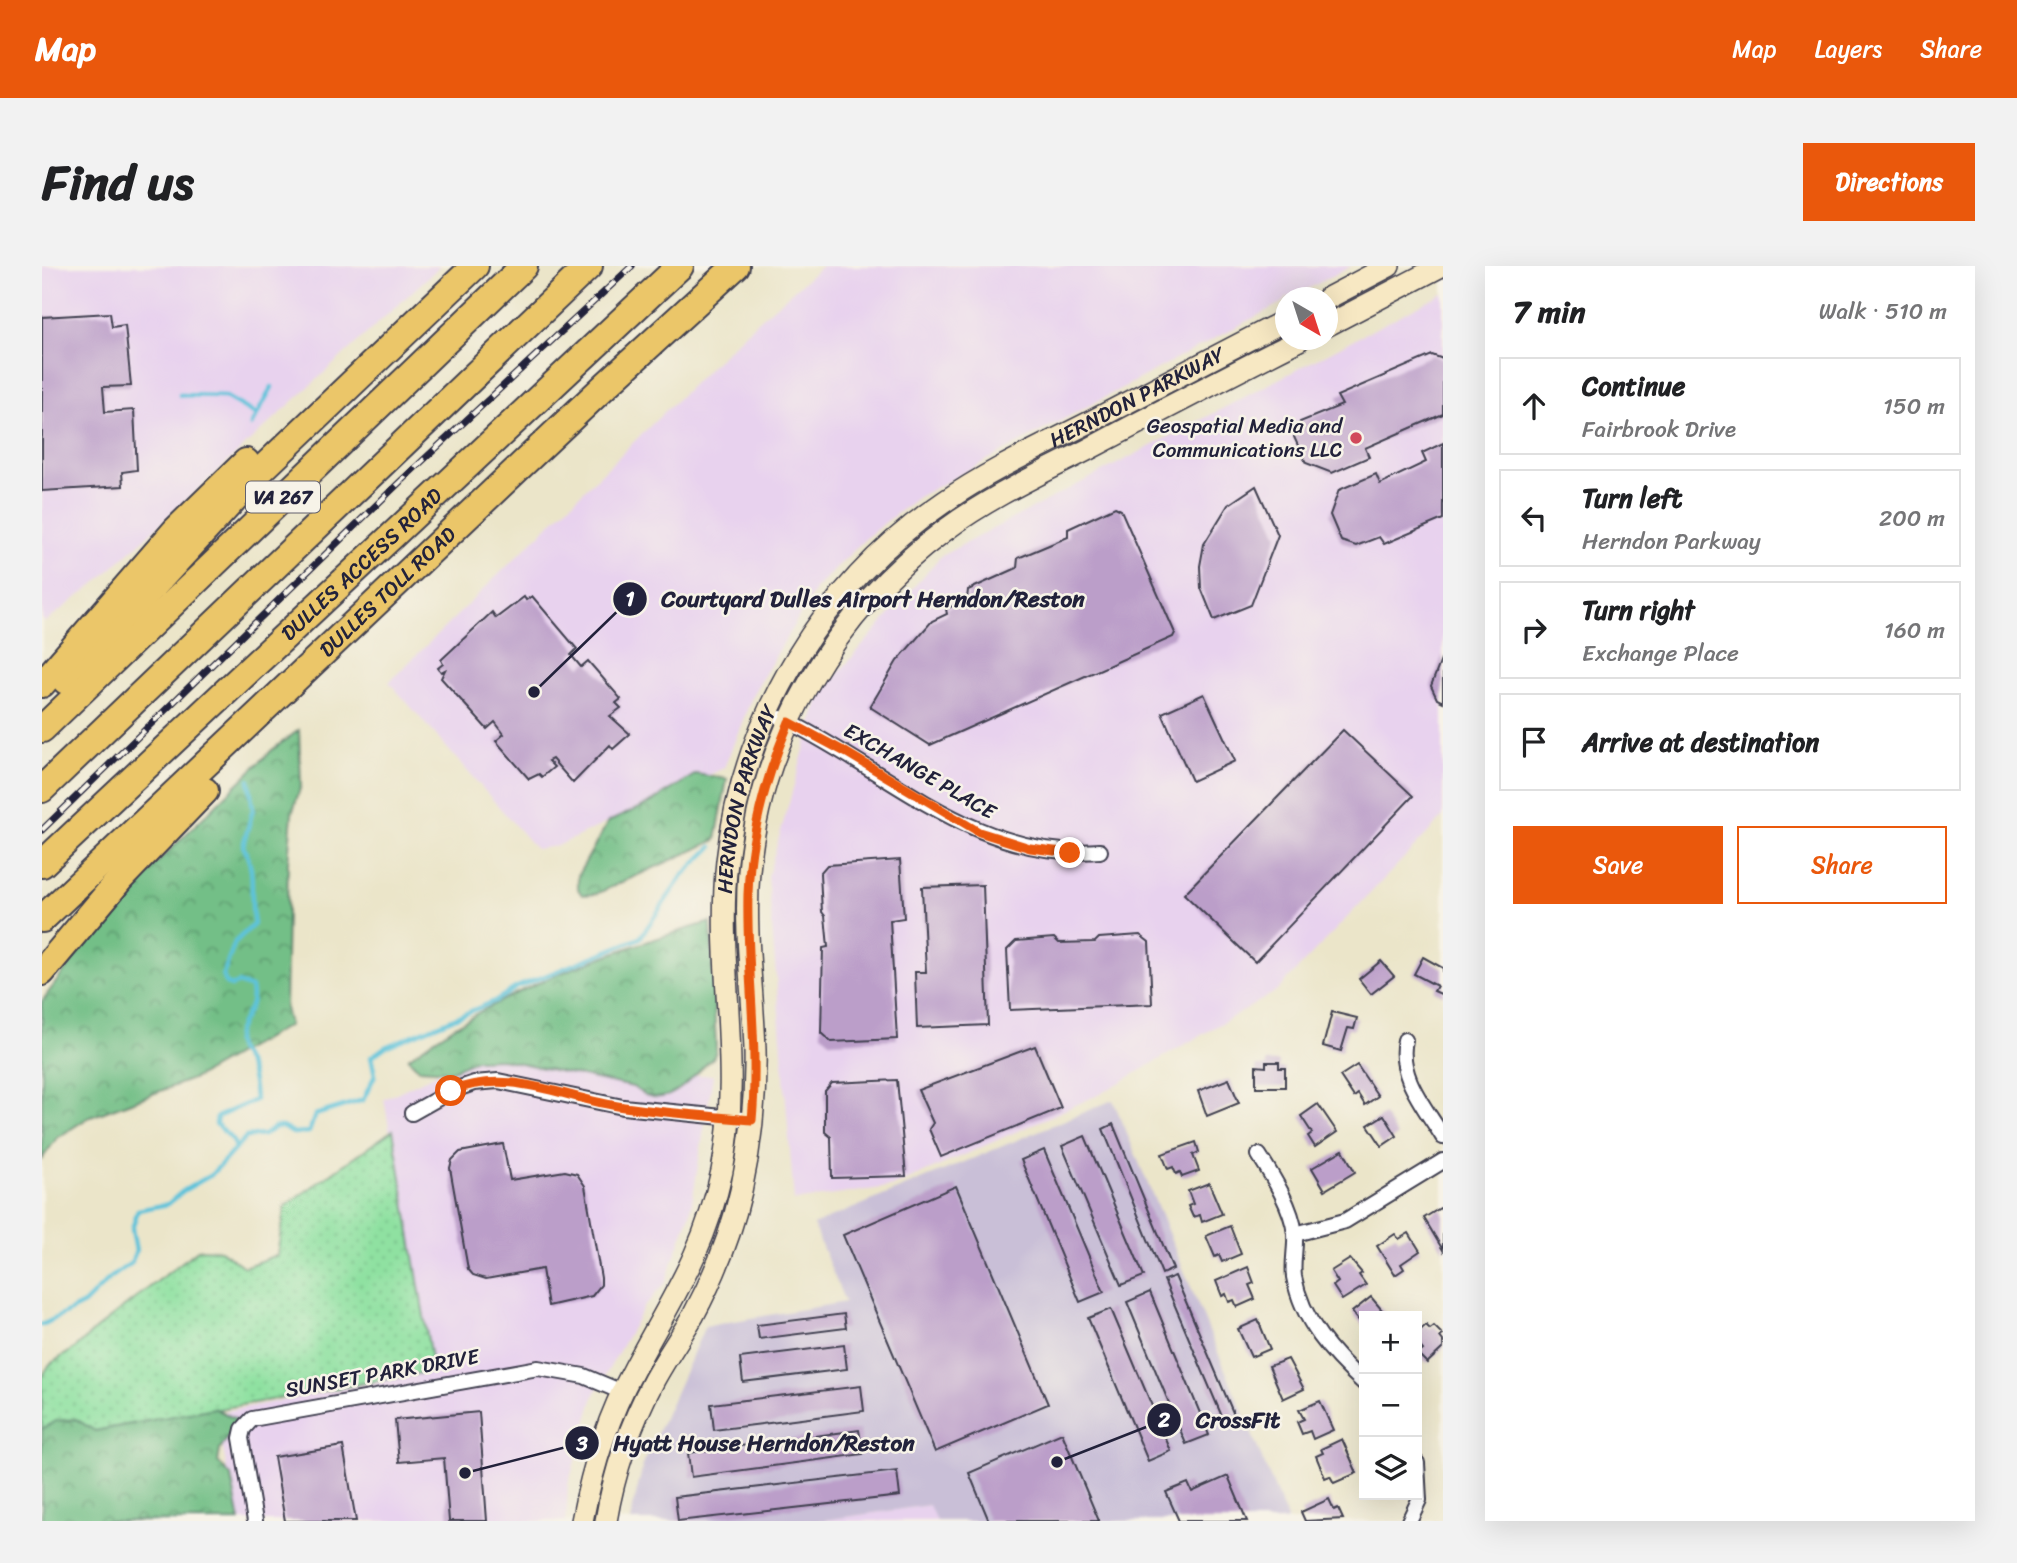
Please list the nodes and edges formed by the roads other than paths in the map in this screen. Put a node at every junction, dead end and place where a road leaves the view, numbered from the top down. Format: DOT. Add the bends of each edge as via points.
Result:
graph roads {
  1 [pos="475,266"];
  2 [pos="524,266"];
  3 [pos="589,266"];
  4 [pos="681,266"];
  5 [pos="736,266"];
  6 [pos="1389,266"];
  7 [pos="1441,266"];
  8 [pos="1338,293"];
  9 [pos="1338,320"];
  10 [pos="1275,326"];
  11 [pos="1280,350"];
  12 [pos="375,362"];
  13 [pos="1125,404"];
  14 [pos="1135,425"];
  15 [pos="326,653"];
  16 [pos="42,684"];
  17 [pos="42,712"];
  18 [pos="767,712"];
  19 [pos="789,722"];
  20 [pos="42,729"];
  21 [pos="42,789"];
  22 [pos="1100,850"];
  23 [pos="42,864"];
  24 [pos="42,919"];
  25 [pos="42,972"];
  26 [pos="1405,1040"];
  27 [pos="412,1113"];
  28 [pos="730,1118"];
  29 [pos="752,1120"];
  30 [pos="1443,1137"];
  31 [pos="1259,1155"];
  32 [pos="1443,1161"];
  33 [pos="1295,1234"];
  34 [pos="1359,1378"];
  35 [pos="622,1392"];
  36 [pos="1419,1500"];
  37 [pos="255,1521"];
  38 [pos="582,1521"];
  39 [pos="606,1521"];
  40 [pos="1409,1521"];
  1 -- 12 [label="highway"];
  2 -- 20 [label="highway, VA 267"];
  3 -- 21 [label="highway"];
  4 -- 23 [label="highway, DULLES ACCESS ROAD"];
  5 -- 15 [label="highway, DULLES TOLL ROAD"];
  6 -- 8 [label="main road"];
  7 -- 9 [label="main road"];
  10 -- 13 [label="main road, HERNDON PARKWAY"];
  11 -- 14 [label="main road, HERNDON PARKWAY"];
  12 -- 16 [label="highway" via="215,491"];
  12 -- 17 [label="highway" via="232,500"];
  13 -- 14 [label="main road"];
  13 -- 18 [label="main road, HERNDON PARKWAY" via="977,481 895,539 823,618"];
  14 -- 19 [label="main road, HERNDON PARKWAY" via="987,503 914,555 835,641"];
  15 -- 24 [label="highway, DULLES TOLL ROAD"];
  15 -- 25 [label="highway" via="265,733 158,838"];
  18 -- 19 [label="street, EXCHANGE PLACE"];
  18 -- 28 [label="main road, HERNDON PARKWAY" via="740,789 727,861"];
  19 -- 22 [label="street, EXCHANGE PLACE" via="979,832 1030,848 1070,853"];
  19 -- 29 [label="main road, HERNDON PARKWAY" via="762,797 750,867"];
  26 -- 30 [label="street" via="1407,1077"];
  27 -- 28 [label="street" via="451,1091 498,1080 623,1107"];
  28 -- 29 [label="street"];
  28 -- 35 [label="main road, HERNDON PARKWAY" via="722,1171 701,1242"];
  29 -- 39 [label="main road, HERNDON PARKWAY" via="740,1193 720,1259 643,1404 618,1468"];
  31 -- 33 [label="street"];
  32 -- 33 [label="street" via="1345,1221"];
  33 -- 34 [label="street" via="1294,1278 1314,1327"];
  35 -- 37 [label="street, SUNSET PARK DRIVE" via="583,1376 538,1368 252,1419 241,1438"];
  35 -- 38 [label="main road, HERNDON PARKWAY" via="597,1455"];
  36 -- 40 [label="street"];
}
